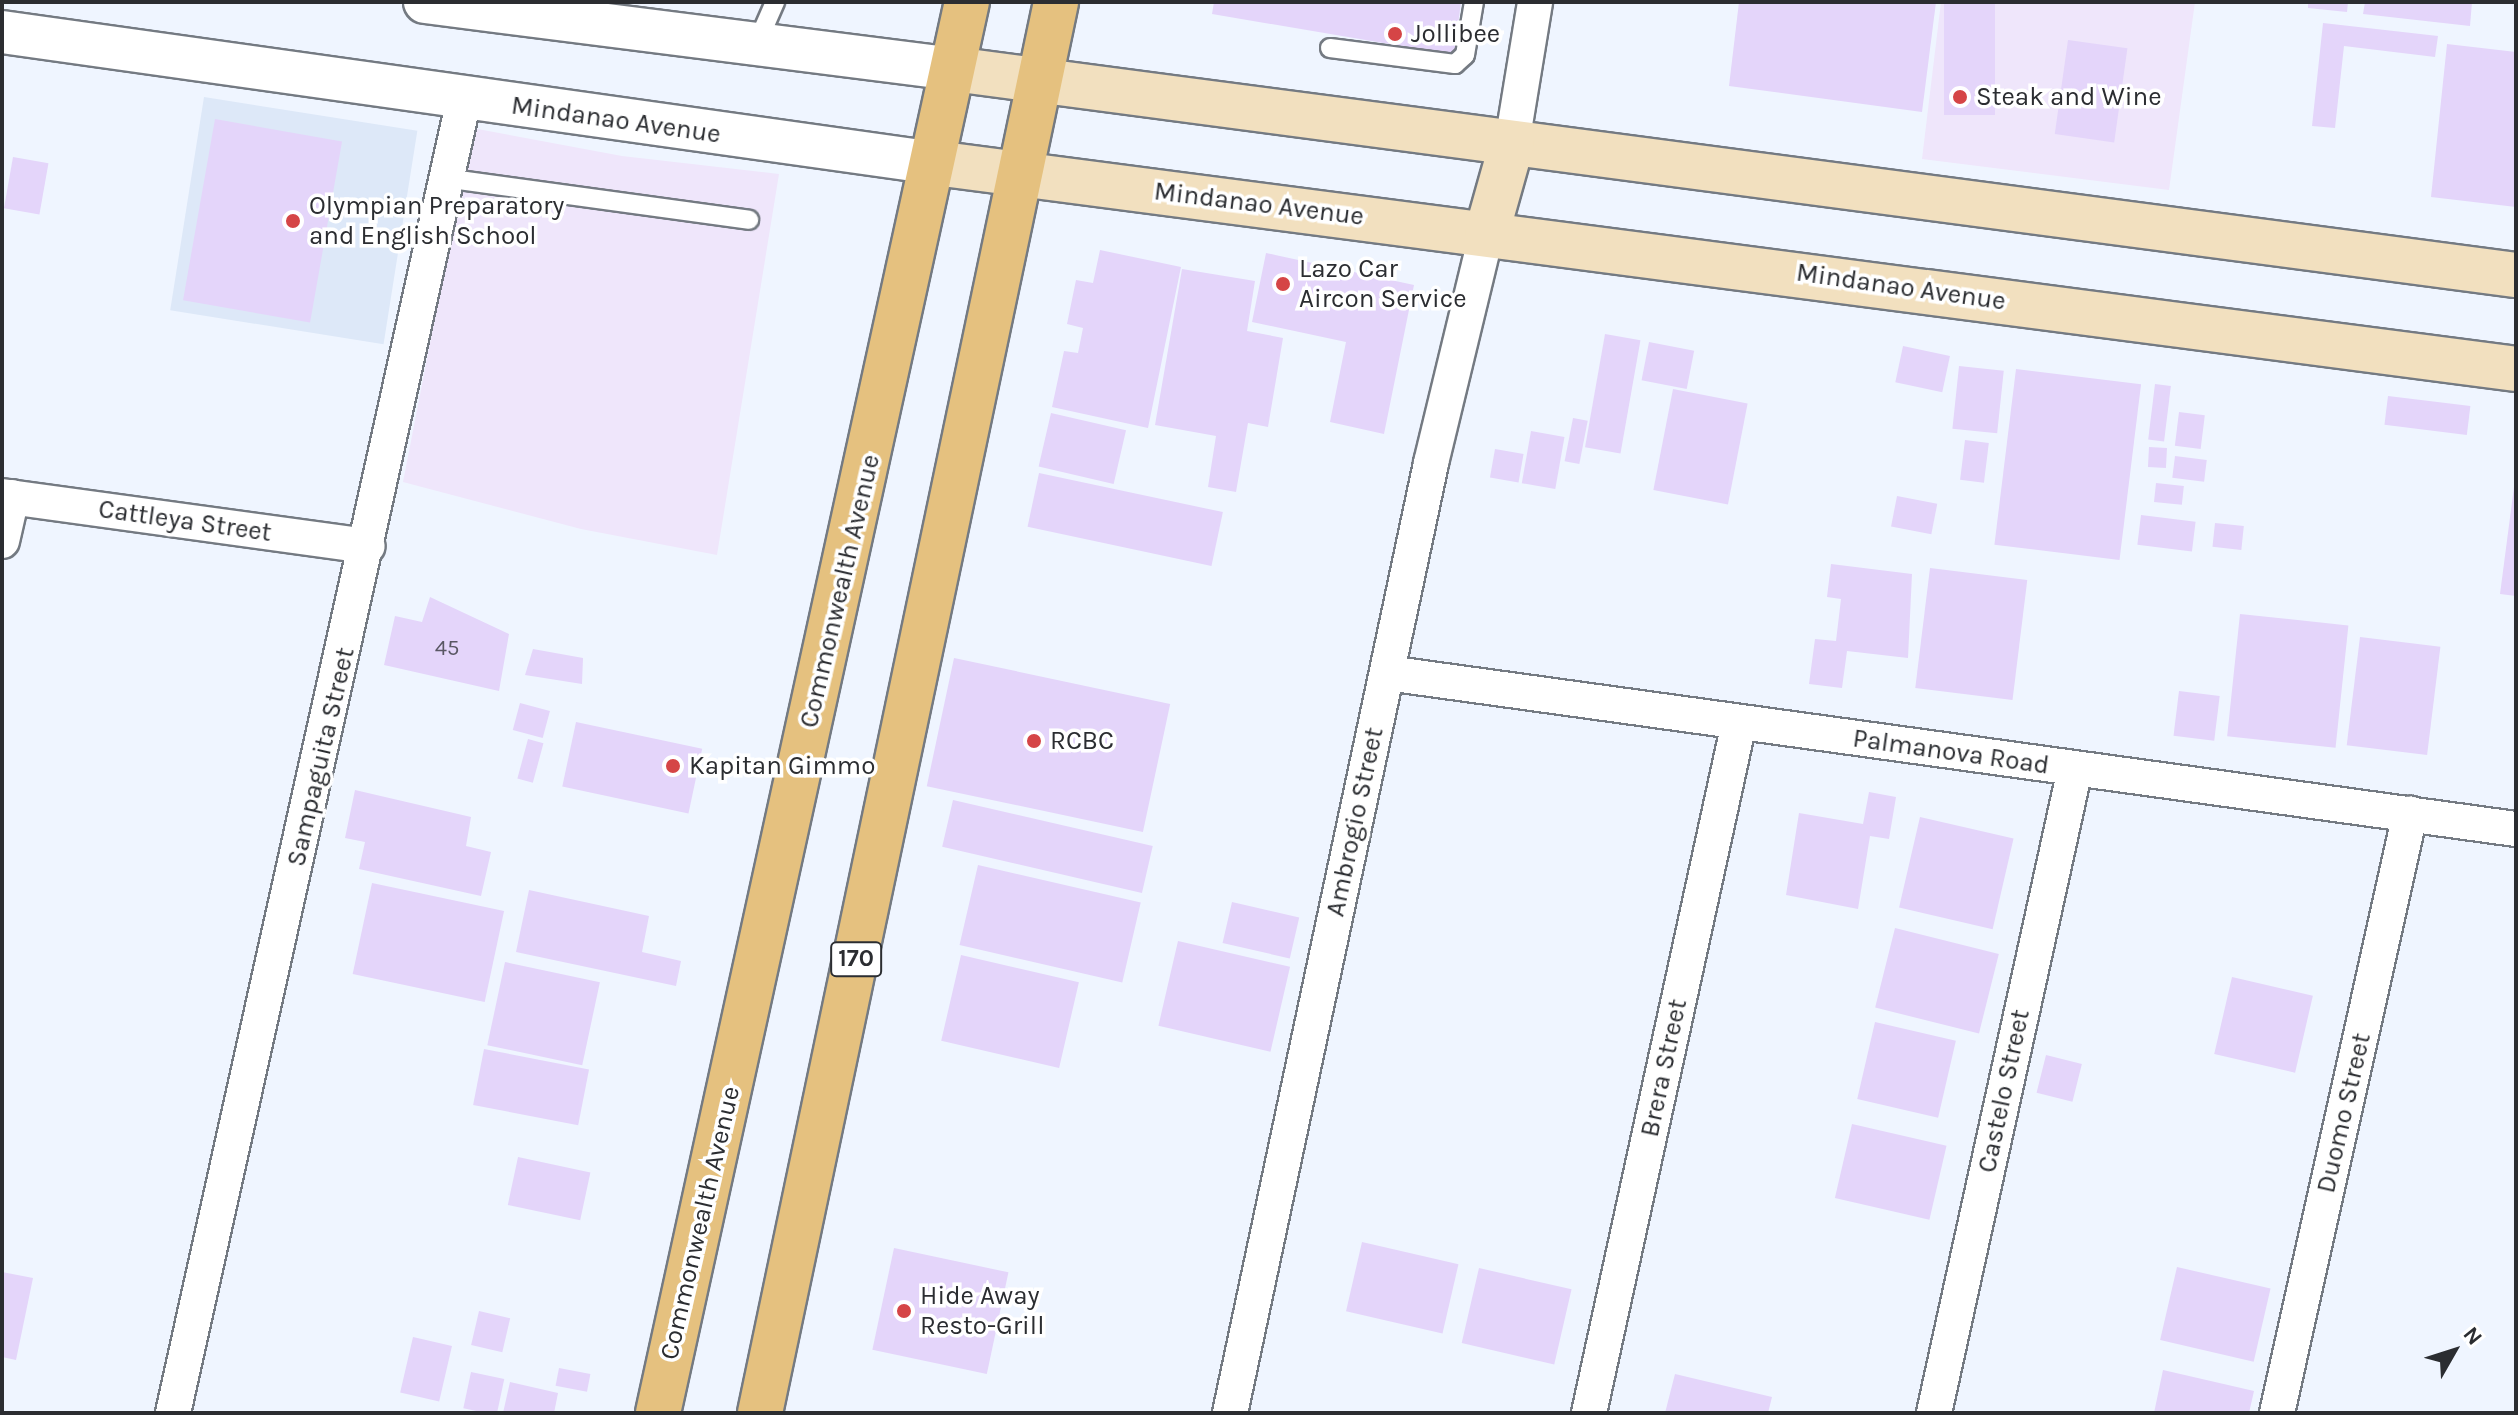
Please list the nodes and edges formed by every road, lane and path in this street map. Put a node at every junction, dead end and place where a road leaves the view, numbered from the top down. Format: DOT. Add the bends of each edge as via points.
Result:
graph roads {
  1 [pos="775,2"];
  2 [pos="967,2"];
  3 [pos="1056,2"];
  4 [pos="1474,2"];
  5 [pos="1535,2"];
  6 [pos="442,3"];
  7 [pos="576,10"];
  8 [pos="2,32"];
  9 [pos="758,41"];
  10 [pos="1330,48"];
  11 [pos="953,69"];
  12 [pos="1039,81"];
  13 [pos="464,99"];
  14 [pos="1512,143"];
  15 [pos="935,163"];
  16 [pos="1020,174"];
  17 [pos="444,178"];
  18 [pos="749,220"];
  19 [pos="1487,232"];
  20 [pos="2516,275"];
  21 [pos="2516,369"];
  22 [pos="7,496"];
  23 [pos="2,541"];
  24 [pos="368,546"];
  25 [pos="1387,673"];
  26 [pos="1739,723"];
  27 [pos="2075,769"];
  28 [pos="2410,814"];
  29 [pos="2516,829"];
  30 [pos="173,1413"];
  31 [pos="658,1413"];
  32 [pos="760,1413"];
  33 [pos="1230,1413"];
  34 [pos="1589,1413"];
  35 [pos="1934,1413"];
  36 [pos="2277,1413"];
  1 -- 9 [label="lane"];
  2 -- 11 [label="main road, Commonwealth Avenue"];
  3 -- 12 [label="main road, 170"];
  4 -- 10 [label="lane" via="1465,55 1455,64"];
  5 -- 14 [label="street"];
  6 -- 7 [label="street"];
  7 -- 9 [label="street"];
  8 -- 13 [label="street, Mindanao Avenue"];
  9 -- 11 [label="street"];
  11 -- 12 [label="main road"];
  11 -- 15 [label="main road, Commonwealth Avenue"];
  12 -- 14 [label="main road"];
  12 -- 16 [label="main road, 170"];
  13 -- 15 [label="street, Mindanao Avenue"];
  13 -- 17 [label="street, Sampaguita Street"];
  14 -- 19 [label="main road"];
  14 -- 20 [label="main road"];
  15 -- 16 [label="main road, Mindanao Avenue"];
  15 -- 31 [label="main road, Commonwealth Avenue"];
  16 -- 19 [label="main road, Mindanao Avenue"];
  16 -- 32 [label="main road, 170"];
  17 -- 18 [label="lane"];
  17 -- 24 [label="street, Sampaguita Street"];
  19 -- 21 [label="main road, Mindanao Avenue"];
  19 -- 25 [label="street, Ambrogio Street"];
  22 -- 23 [label="street"];
  22 -- 24 [label="street, Cattleya Street"];
  24 -- 30 [label="street, Sampaguita Street"];
  25 -- 26 [label="street, Palmanova Road"];
  25 -- 33 [label="street, Ambrogio Street"];
  26 -- 27 [label="street, Palmanova Road"];
  26 -- 34 [label="street, Brera Street"];
  27 -- 28 [label="street, Palmanova Road"];
  27 -- 35 [label="street, Castelo Street"];
  28 -- 29 [label="street, Palmanova Road"];
  28 -- 36 [label="street, Duomo Street"];
}
